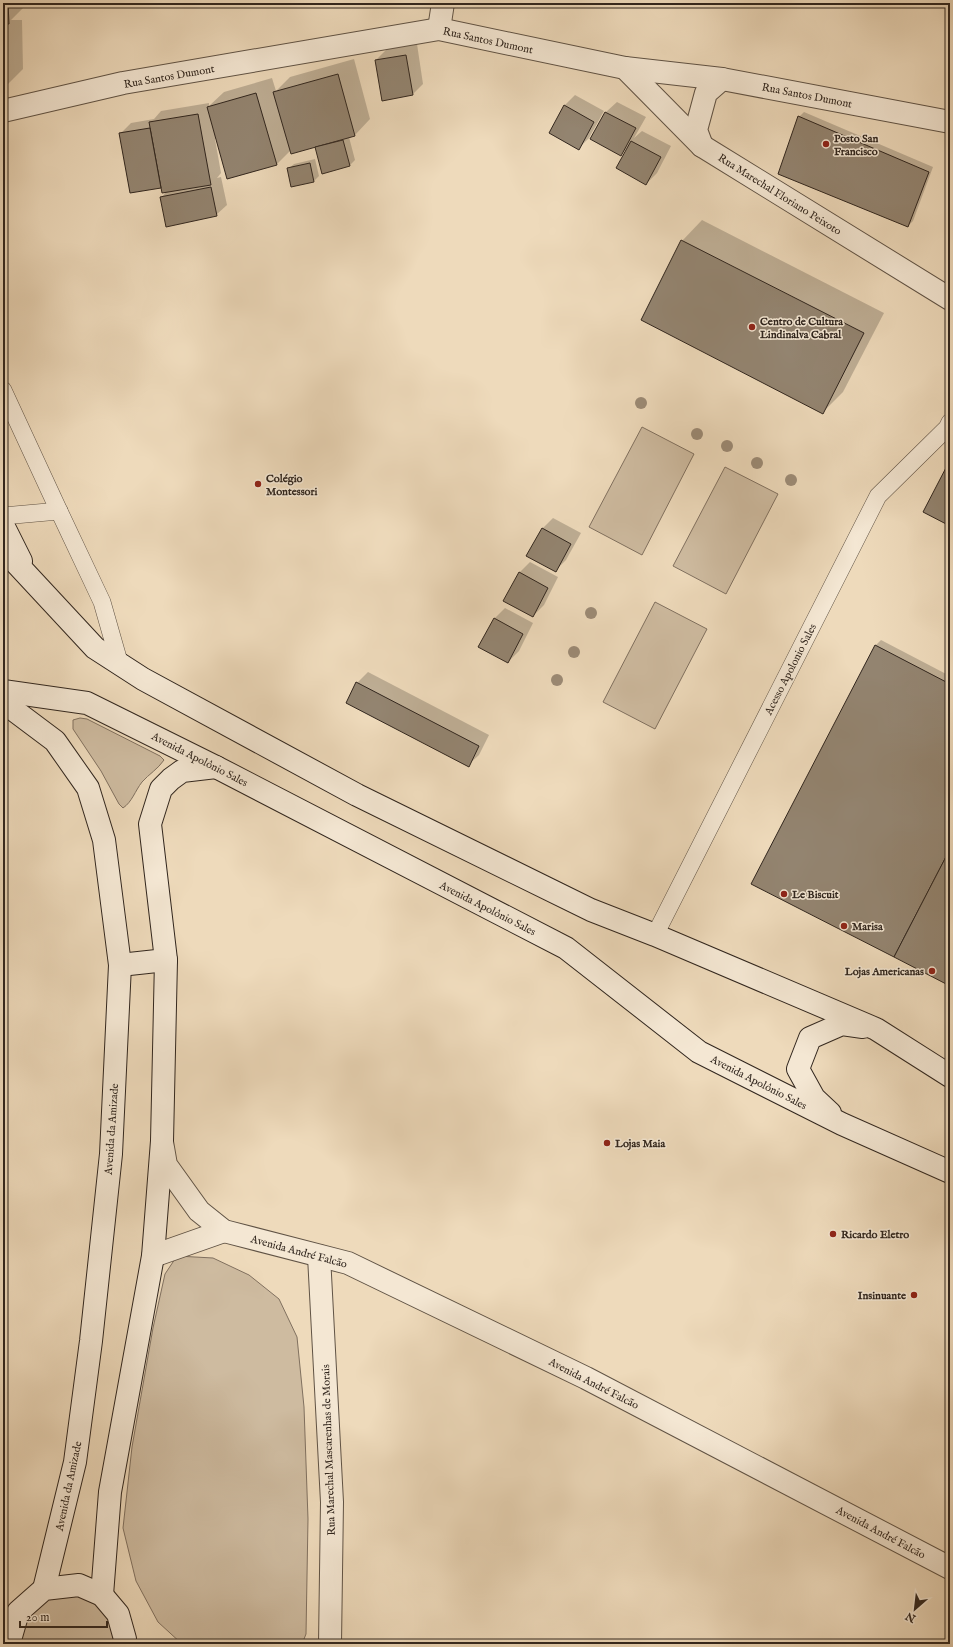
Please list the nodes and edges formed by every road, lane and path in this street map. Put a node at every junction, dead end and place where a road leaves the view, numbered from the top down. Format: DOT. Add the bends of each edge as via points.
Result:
graph roads {
  1 [pos="443,3"];
  2 [pos="438,29"];
  3 [pos="625,68"];
  4 [pos="722,79"];
  5 [pos="3,111"];
  6 [pos="950,122"];
  7 [pos="702,146"];
  8 [pos="950,298"];
  9 [pos="3,390"];
  10 [pos="950,422"];
  11 [pos="59,511"];
  12 [pos="3,516"];
  13 [pos="3,525"];
  14 [pos="3,549"];
  15 [pos="31,580"];
  16 [pos="120,665"];
  17 [pos="3,691"];
  18 [pos="3,705"];
  19 [pos="216,767"];
  20 [pos="655,934"];
  21 [pos="166,960"];
  22 [pos="120,965"];
  23 [pos="876,1029"];
  24 [pos="950,1076"];
  25 [pos="842,1124"];
  26 [pos="162,1141"];
  27 [pos="950,1172"];
  28 [pos="224,1231"];
  29 [pos="153,1256"];
  30 [pos="319,1256"];
  31 [pos="950,1568"];
  32 [pos="44,1589"];
  33 [pos="102,1595"];
  34 [pos="8,1641"];
  35 [pos="128,1642"];
  36 [pos="330,1644"];
  1 -- 2 [label="street"];
  2 -- 3 [label="street, Rua Santos Dumont"];
  2 -- 5 [label="street, Rua Santos Dumont" via="123,83"];
  3 -- 4 [label="street, Rua Santos Dumont"];
  3 -- 7 [label="street, Rua Marechal Floriano Peixoto"];
  4 -- 6 [label="street, Rua Santos Dumont"];
  4 -- 7 [label="street" via="706,93 696,130"];
  7 -- 8 [label="street, Rua Marechal Floriano Peixoto"];
  9 -- 11 [label="lane"];
  10 -- 20 [label="lane, Acesso Apolonio Sales" via="947,428 878,496"];
  11 -- 12 [label="lane"];
  11 -- 16 [label="lane" via="102,602"];
  13 -- 15 [label="street"];
  14 -- 15 [label="street"];
  15 -- 16 [label="street" via="95,648"];
  16 -- 20 [label="street" via="357,795 592,910"];
  17 -- 19 [label="street, Avenida Apolônio Sales" via="87,703"];
  18 -- 22 [label="street, Avenida da Amizade" via="11,708 55,741 88,788 104,840"];
  19 -- 21 [label="street" via="182,772 171,779 161,789 150,824"];
  19 -- 25 [label="street, Avenida Apolônio Sales" via="566,948 699,1052"];
  20 -- 23 [label="street"];
  21 -- 22 [label="street"];
  21 -- 26 [label="street"];
  22 -- 32 [label="street, Avenida da Amizade" via="111,1154 91,1340 75,1462"];
  23 -- 24 [label="street"];
  23 -- 25 [label="street" via="842,1024 810,1038 798,1069 814,1098"];
  25 -- 27 [label="street, Avenida Apolônio Sales"];
  26 -- 28 [label="street, Avenida André Falcão" via="166,1165 199,1211"];
  26 -- 29 [label="street"];
  28 -- 29 [label="street"];
  28 -- 30 [label="street, Avenida André Falcão"];
  29 -- 33 [label="street" via="110,1492"];
  30 -- 31 [label="street, Avenida André Falcão" via="348,1263 586,1378"];
  30 -- 36 [label="street, Rua Marechal Mascarenhas de Morais" via="332,1502"];
  32 -- 33 [label="street" via="79,1585"];
  32 -- 34 [label="street" via="18,1612"];
  33 -- 35 [label="street" via="118,1614"];
}
